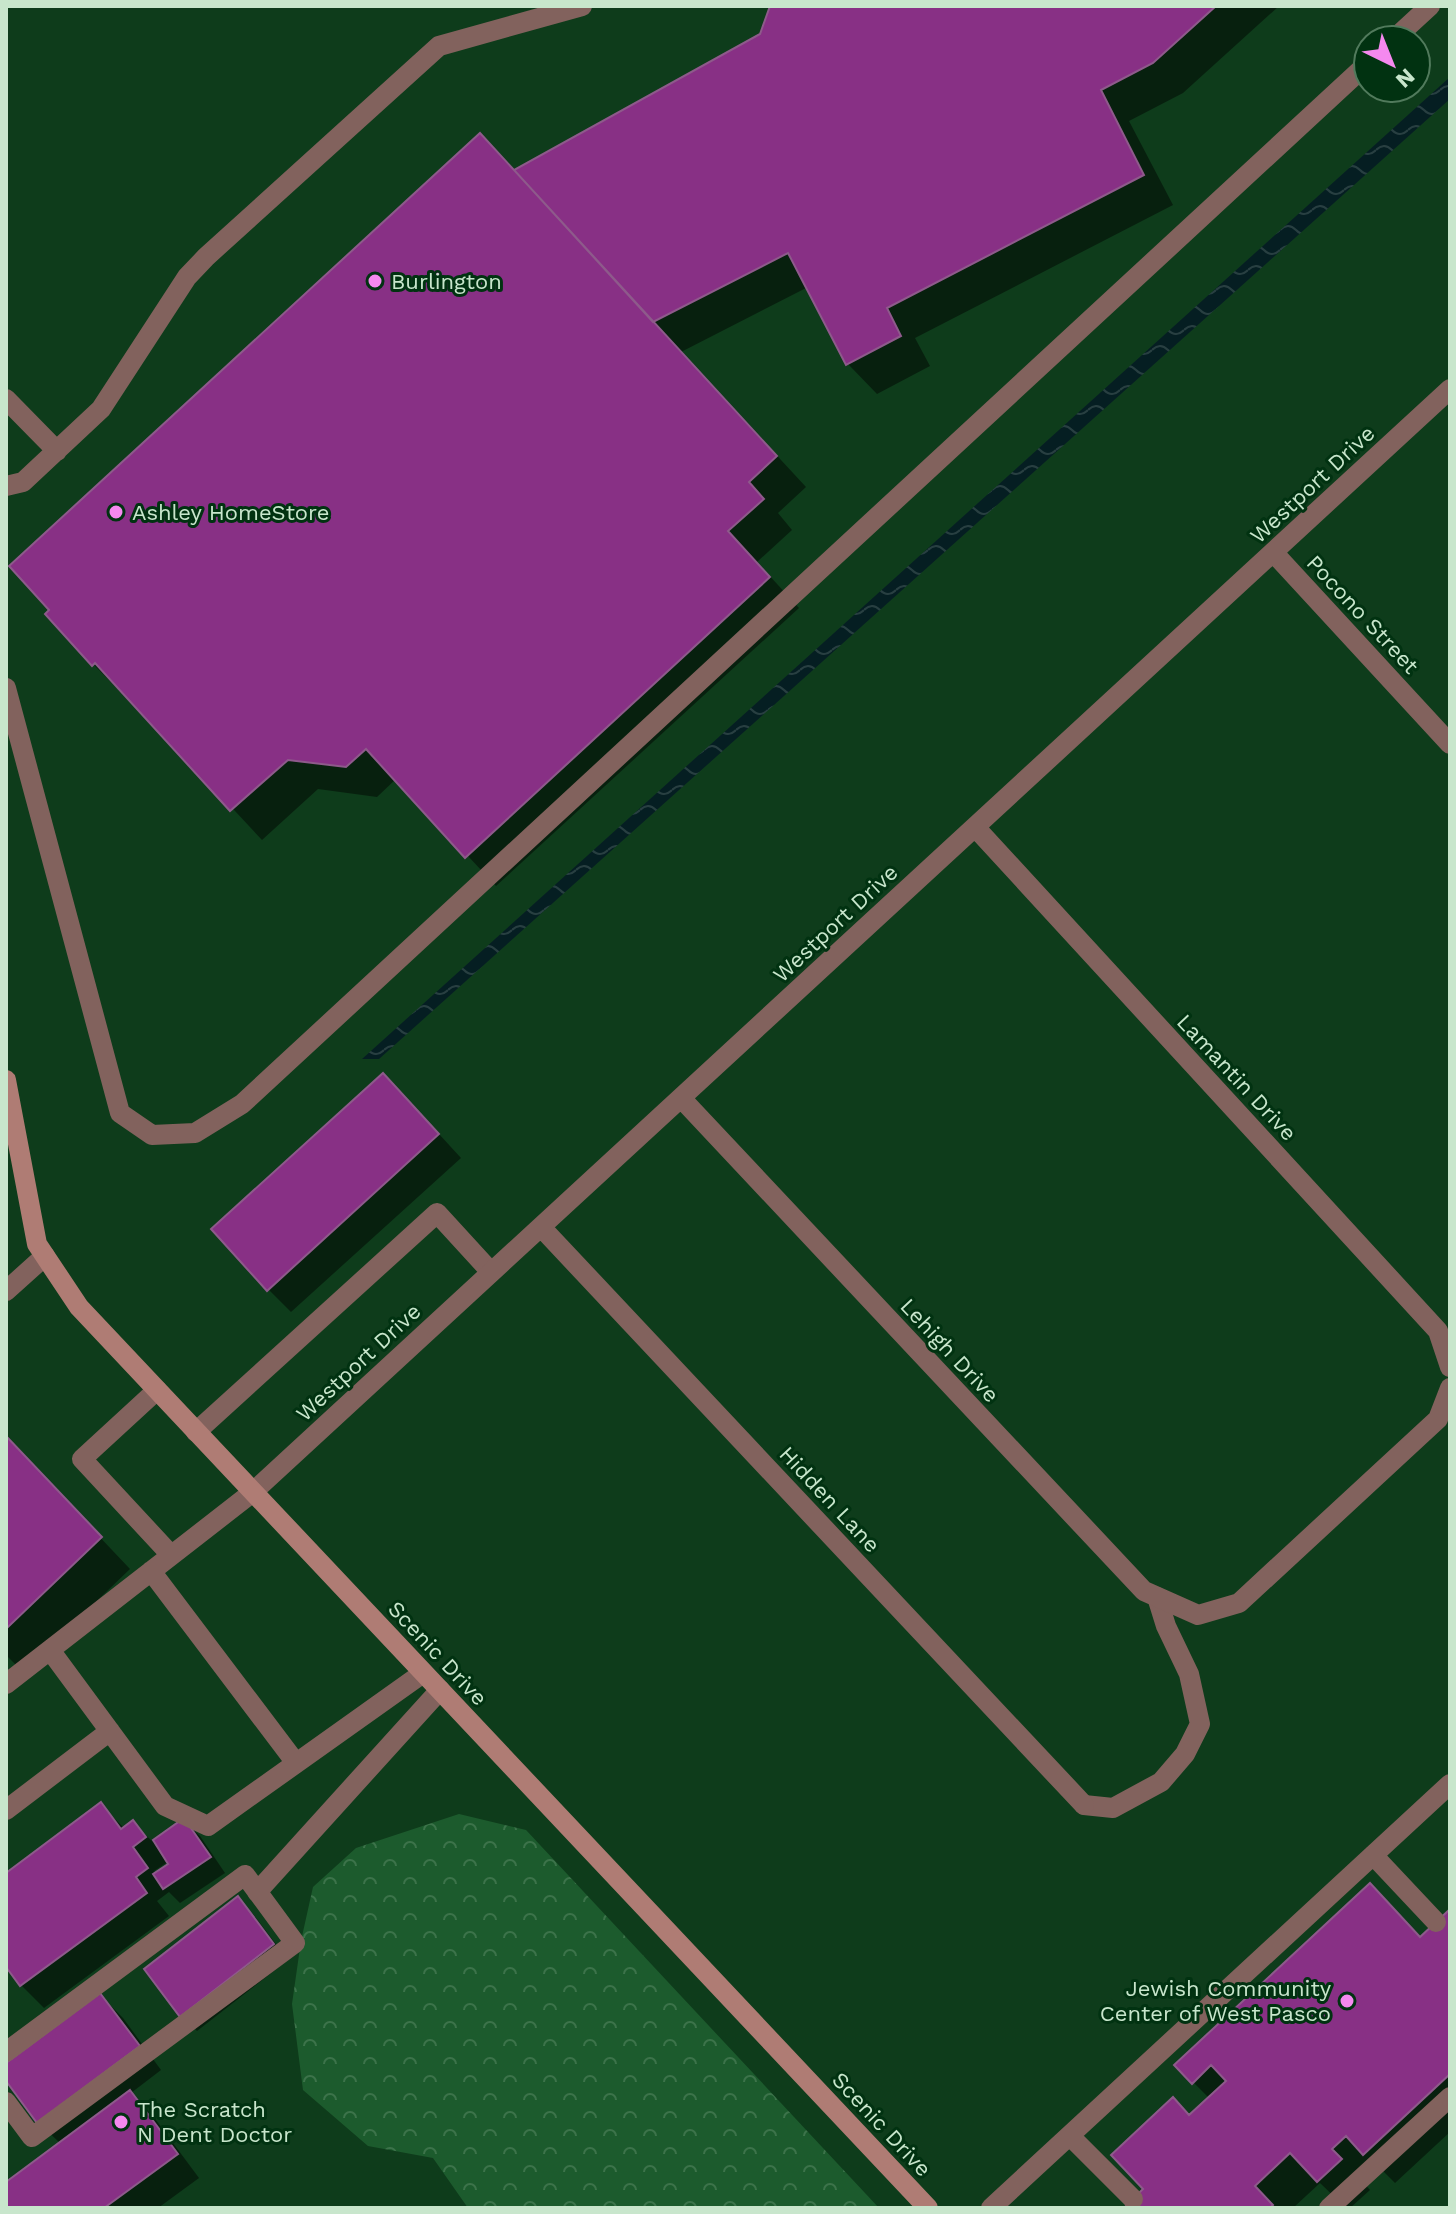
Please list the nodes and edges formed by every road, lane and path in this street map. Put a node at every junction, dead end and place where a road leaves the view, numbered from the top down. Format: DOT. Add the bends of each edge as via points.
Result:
graph roads {
  1 [pos="582,6"];
  2 [pos="1430,6"];
  3 [pos="1410,24"];
  4 [pos="1352,78"];
  5 [pos="1450,389"];
  6 [pos="6,399"];
  7 [pos="57,451"];
  8 [pos="6,486"];
  9 [pos="1273,552"];
  10 [pos="6,688"];
  11 [pos="1450,744"];
  12 [pos="975,827"];
  13 [pos="6,1080"];
  14 [pos="681,1098"];
  15 [pos="14,1166"];
  16 [pos="541,1227"];
  17 [pos="45,1256"];
  18 [pos="491,1272"];
  19 [pos="6,1291"];
  20 [pos="1450,1367"];
  21 [pos="1450,1388"];
  22 [pos="157,1390"];
  23 [pos="196,1432"];
  24 [pos="253,1492"];
  25 [pos="171,1555"];
  26 [pos="151,1571"];
  27 [pos="1157,1597"];
  28 [pos="50,1650"];
  29 [pos="423,1673"];
  30 [pos="6,1684"];
  31 [pos="440,1690"];
  32 [pos="110,1731"];
  33 [pos="296,1763"];
  34 [pos="1450,1784"];
  35 [pos="6,1810"];
  36 [pos="1373,1855"];
  37 [pos="257,1892"];
  38 [pos="1436,1922"];
  39 [pos="6,2052"];
  40 [pos="1450,2097"];
  41 [pos="6,2102"];
  42 [pos="1070,2136"];
  43 [pos="1133,2199"];
  44 [pos="928,2208"];
  45 [pos="991,2208"];
  46 [pos="1329,2208"];
  1 -- 7 [label="street" via="439,46 187,277 101,409"];
  2 -- 3 [label="street"];
  4 -- 10 [label="street" via="242,1104 195,1133 152,1135 120,1113"];
  5 -- 9 [label="street, Westport Drive"];
  6 -- 7 [label="street"];
  7 -- 8 [label="street" via="23,482"];
  9 -- 11 [label="street, Pocono Street"];
  9 -- 12 [label="street, Westport Drive"];
  12 -- 14 [label="street, Westport Drive"];
  12 -- 20 [label="street, Lamantin Drive" via="1438,1331"];
  13 -- 15 [label="street, Scenic Drive"];
  14 -- 16 [label="street, Westport Drive"];
  14 -- 27 [label="street, Lehigh Drive" via="1144,1591"];
  15 -- 17 [label="street, Scenic Drive"];
  16 -- 18 [label="street, Westport Drive"];
  16 -- 27 [label="street, Hidden Lane" via="1084,1805 1113,1808 1161,1782 1185,1754 1200,1724 1189,1674"];
  17 -- 19 [label="street"];
  17 -- 22 [label="street, Scenic Drive" via="79,1307"];
  18 -- 23 [label="street" via="437,1213"];
  18 -- 24 [label="street, Westport Drive"];
  21 -- 27 [label="street, Lehigh Drive" via="1438,1419 1239,1603 1198,1615"];
  22 -- 23 [label="street, Scenic Drive"];
  22 -- 25 [label="street" via="82,1459"];
  23 -- 24 [label="street, Scenic Drive"];
  24 -- 25 [label="street, Westport Drive"];
  24 -- 29 [label="street, Scenic Drive"];
  25 -- 26 [label="street, Westport Drive"];
  26 -- 28 [label="street, Westport Drive"];
  26 -- 33 [label="street"];
  28 -- 30 [label="street, Westport Drive"];
  28 -- 32 [label="street"];
  29 -- 31 [label="street, Scenic Drive"];
  29 -- 33 [label="street"];
  31 -- 37 [label="street"];
  31 -- 44 [label="street, Scenic Drive"];
  32 -- 33 [label="street" via="165,1806 208,1826"];
  32 -- 35 [label="street"];
  34 -- 36 [label="street"];
  36 -- 38 [label="street"];
  36 -- 42 [label="street"];
  37 -- 39 [label="street" via="245,1875"];
  37 -- 41 [label="street" via="295,1943 32,2137"];
  40 -- 46 [label="street"];
  42 -- 43 [label="street"];
  42 -- 45 [label="street"];
}
